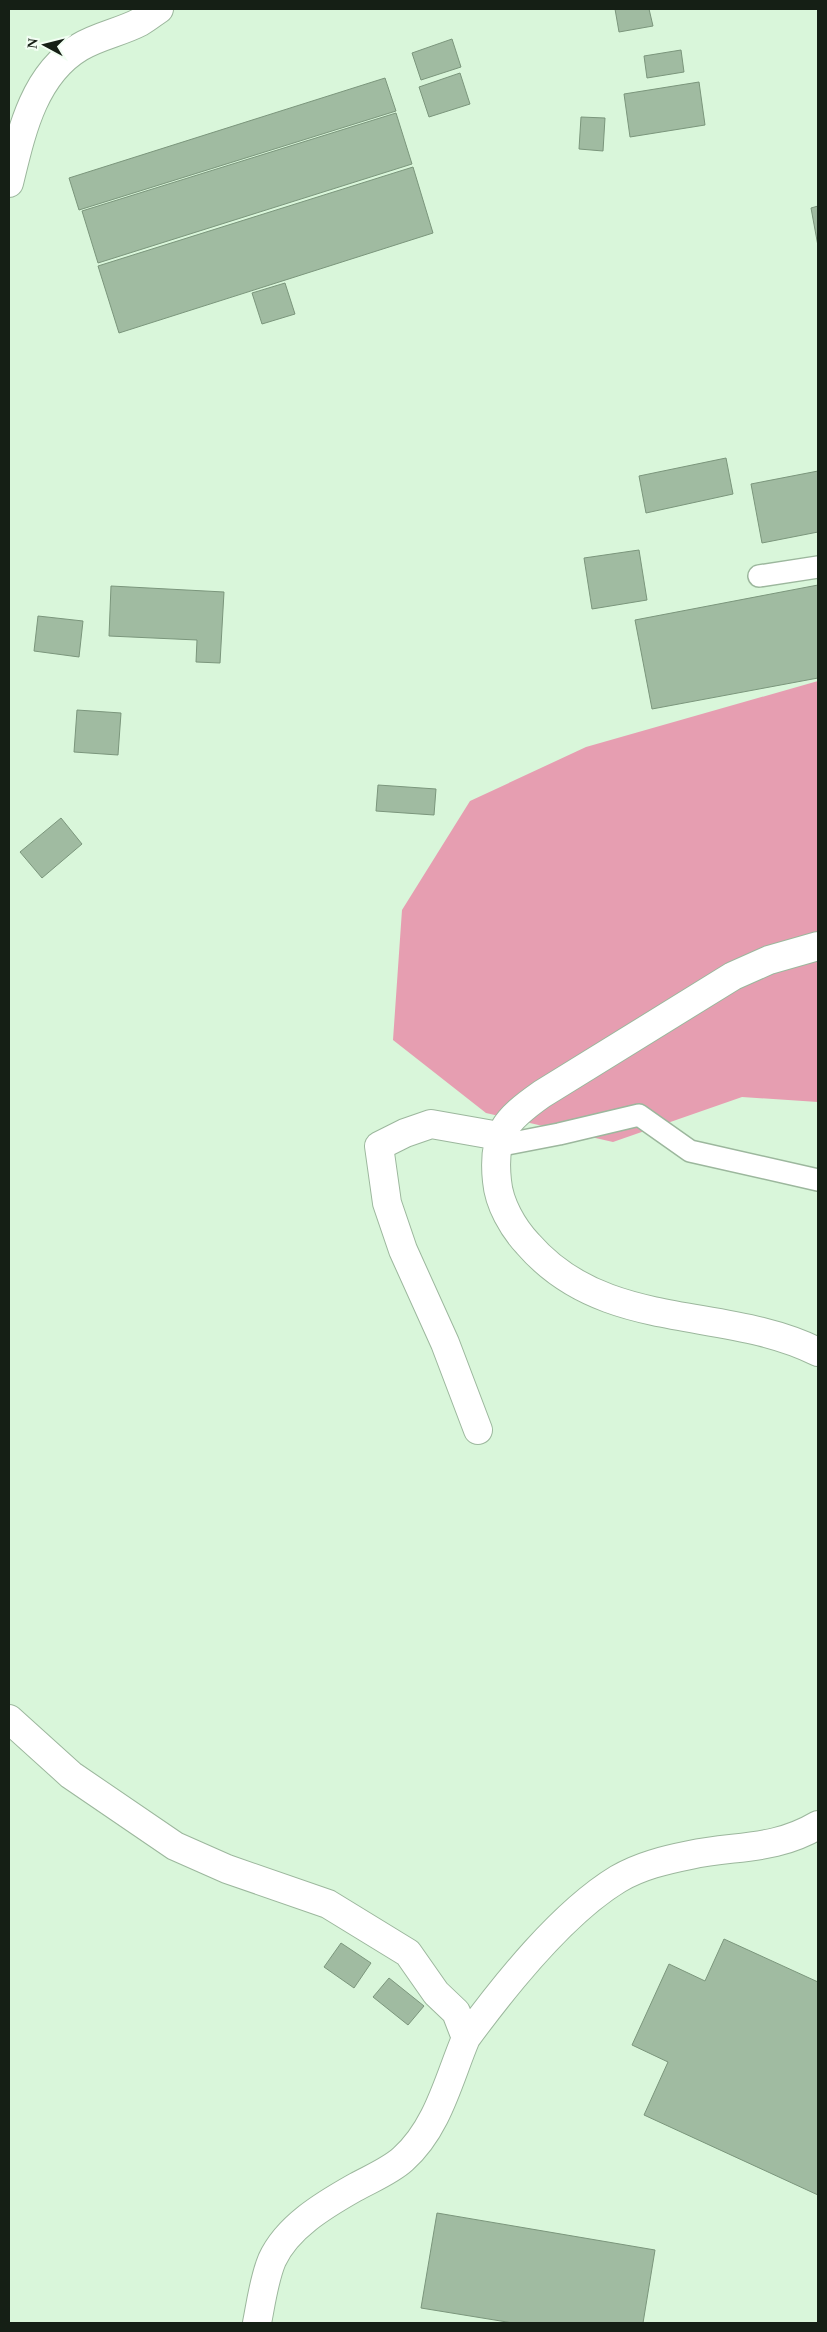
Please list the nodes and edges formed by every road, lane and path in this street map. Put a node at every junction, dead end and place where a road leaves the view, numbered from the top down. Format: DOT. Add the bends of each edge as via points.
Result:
graph roads {
  1 [pos="159,9"];
  2 [pos="9,183"];
  3 [pos="818,567"];
  4 [pos="759,576"];
  5 [pos="818,946"];
  6 [pos="498,1141"];
  7 [pos="818,1180"];
  8 [pos="818,1352"];
  9 [pos="478,1430"];
  10 [pos="9,1719"];
  11 [pos="818,1825"];
  12 [pos="466,2038"];
  13 [pos="257,2323"];
  1 -- 2 [label="street" via="139,22 80,47 53,68 34,100"];
  3 -- 4 [label="lane"];
  5 -- 6 [label="street" via="769,960 733,976 516,1112"];
  6 -- 7 [label="lane" via="559,1134 639,1115 690,1150"];
  6 -- 8 [label="street" via="494,1159 498,1192 518,1232 545,1264 584,1288 630,1306 785,1338"];
  6 -- 9 [label="street" via="430,1124 379,1146 388,1203 404,1250 445,1343"];
  10 -- 12 [label="street" via="71,1775 175,1846 227,1869 328,1904 408,1953 436,1993 456,2012"];
  11 -- 12 [label="street" via="778,1843 693,1854 619,1878 589,1899 558,1929 492,2002"];
  12 -- 13 [label="street" via="440,2107 422,2137 403,2159 341,2196 286,2237 272,2260"];
}
